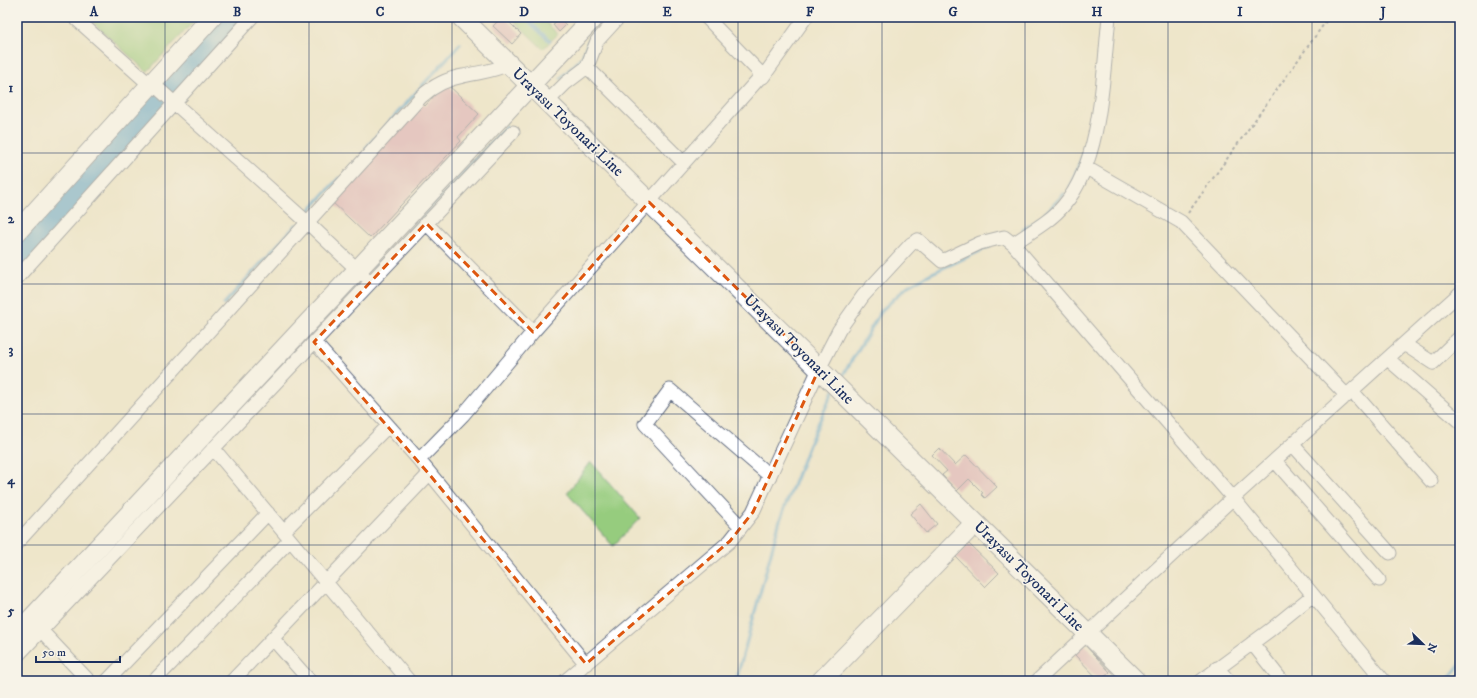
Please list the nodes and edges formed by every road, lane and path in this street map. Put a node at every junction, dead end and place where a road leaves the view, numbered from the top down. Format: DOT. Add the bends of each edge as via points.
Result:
graph roads {
  1 [pos="74,17"];
  2 [pos="212,17"];
  3 [pos="252,17"];
  4 [pos="461,17"];
  5 [pos="594,17"];
  6 [pos="619,17"];
  7 [pos="706,17"];
  8 [pos="806,17"];
  9 [pos="1109,17"];
  10 [pos="1329,17"];
  11 [pos="508,64"];
  12 [pos="587,67"];
  13 [pos="762,75"];
  14 [pos="530,84"];
  15 [pos="161,92"];
  16 [pos="548,101"];
  17 [pos="513,132"];
  18 [pos="684,163"];
  19 [pos="1085,167"];
  20 [pos="650,202"];
  21 [pos="307,222"];
  22 [pos="1181,222"];
  23 [pos="426,224"];
  24 [pos="17,232"];
  25 [pos="1010,241"];
  26 [pos="364,276"];
  27 [pos="17,278"];
  28 [pos="1460,294"];
  29 [pos="533,332"];
  30 [pos="1460,337"];
  31 [pos="314,342"];
  32 [pos="1404,344"];
  33 [pos="1388,359"];
  34 [pos="819,369"];
  35 [pos="1350,394"];
  36 [pos="1460,422"];
  37 [pos="388,426"];
  38 [pos="1293,445"];
  39 [pos="213,448"];
  40 [pos="419,460"];
  41 [pos="1275,461"];
  42 [pos="429,474"];
  43 [pos="770,476"];
  44 [pos="1432,481"];
  45 [pos="1234,498"];
  46 [pos="268,513"];
  47 [pos="975,523"];
  48 [pos="740,526"];
  49 [pos="287,536"];
  50 [pos="17,543"];
  51 [pos="1390,553"];
  52 [pos="1379,580"];
  53 [pos="326,584"];
  54 [pos="1313,595"];
  55 [pos="36,625"];
  56 [pos="17,634"];
  57 [pos="1088,634"];
  58 [pos="273,639"];
  59 [pos="1252,643"];
  60 [pos="17,656"];
  61 [pos="586,664"];
  62 [pos="1217,668"];
  63 [pos="1460,678"];
  64 [pos="825,679"];
  65 [pos="90,681"];
  66 [pos="107,681"];
  67 [pos="154,681"];
  68 [pos="232,681"];
  69 [pos="310,681"];
  70 [pos="409,681"];
  71 [pos="565,681"];
  72 [pos="1037,681"];
  73 [pos="1136,681"];
  74 [pos="1201,681"];
  75 [pos="1229,681"];
  76 [pos="1282,681"];
  77 [pos="1384,681"];
  78 [pos="1458,681"];
  1 -- 15 [label="street"];
  2 -- 15 [label="street"];
  3 -- 15 [label="street"];
  4 -- 11 [label="street, Urayasu Toyonari Line"];
  5 -- 14 [label="street"];
  6 -- 12 [label="street" via="597,41"];
  7 -- 13 [label="street"];
  8 -- 13 [label="street" via="763,77"];
  9 -- 19 [label="street" via="1096,134"];
  10 -- 22 [label="path"];
  11 -- 14 [label="street, Urayasu Toyonari Line"];
  11 -- 21 [label="street" via="496,71 462,76 432,87"];
  12 -- 16 [label="street"];
  12 -- 18 [label="street"];
  13 -- 18 [label="street"];
  14 -- 16 [label="street, Urayasu Toyonari Line"];
  14 -- 26 [label="street"];
  15 -- 21 [label="street"];
  15 -- 24 [label="street"];
  15 -- 27 [label="street"];
  16 -- 20 [label="street, Urayasu Toyonari Line"];
  17 -- 23 [label="street"];
  18 -- 20 [label="street"];
  19 -- 22 [label="street"];
  19 -- 25 [label="street" via="1064,206 1043,223"];
  20 -- 29 [label="street"];
  20 -- 34 [label="street, Urayasu Toyonari Line"];
  21 -- 26 [label="street"];
  21 -- 50 [label="street"];
  22 -- 35 [label="street"];
  23 -- 26 [label="street"];
  23 -- 29 [label="street"];
  25 -- 34 [label="street" via="980,243 942,261 918,240 911,244 848,314"];
  25 -- 45 [label="street"];
  26 -- 31 [label="street"];
  26 -- 55 [label="street"];
  28 -- 32 [label="street"];
  29 -- 40 [label="street" via="463,415"];
  30 -- 32 [label="street" via="1433,364"];
  31 -- 37 [label="street"];
  31 -- 39 [label="street"];
  32 -- 33 [label="street"];
  33 -- 35 [label="street"];
  33 -- 36 [label="street"];
  34 -- 43 [label="street"];
  34 -- 47 [label="street, Urayasu Toyonari Line"];
  35 -- 38 [label="street"];
  35 -- 44 [label="street"];
  37 -- 40 [label="street"];
  37 -- 49 [label="street"];
  38 -- 41 [label="street"];
  38 -- 51 [label="street"];
  39 -- 46 [label="street"];
  39 -- 55 [label="street"];
  40 -- 42 [label="street"];
  41 -- 45 [label="street"];
  41 -- 52 [label="street"];
  42 -- 53 [label="street"];
  42 -- 61 [label="street"];
  43 -- 48 [label="street" via="753,512"];
  43 -- 48 [label="street" via="670,390 645,424"];
  45 -- 54 [label="street"];
  45 -- 57 [label="street"];
  46 -- 49 [label="street"];
  46 -- 66 [label="street"];
  47 -- 57 [label="street, Urayasu Toyonari Line"];
  47 -- 64 [label="street"];
  48 -- 61 [label="street" via="730,541"];
  49 -- 53 [label="street"];
  49 -- 67 [label="street"];
  53 -- 58 [label="street"];
  53 -- 70 [label="street"];
  54 -- 59 [label="street"];
  54 -- 77 [label="street"];
  55 -- 56 [label="street"];
  55 -- 60 [label="street"];
  55 -- 65 [label="street"];
  57 -- 72 [label="street"];
  57 -- 73 [label="street, Urayasu Toyonari Line"];
  58 -- 68 [label="street"];
  58 -- 69 [label="street"];
  59 -- 62 [label="street"];
  59 -- 76 [label="street"];
  61 -- 71 [label="street"];
  62 -- 74 [label="street"];
  62 -- 75 [label="street"];
  63 -- 78 [label="street"];
}
